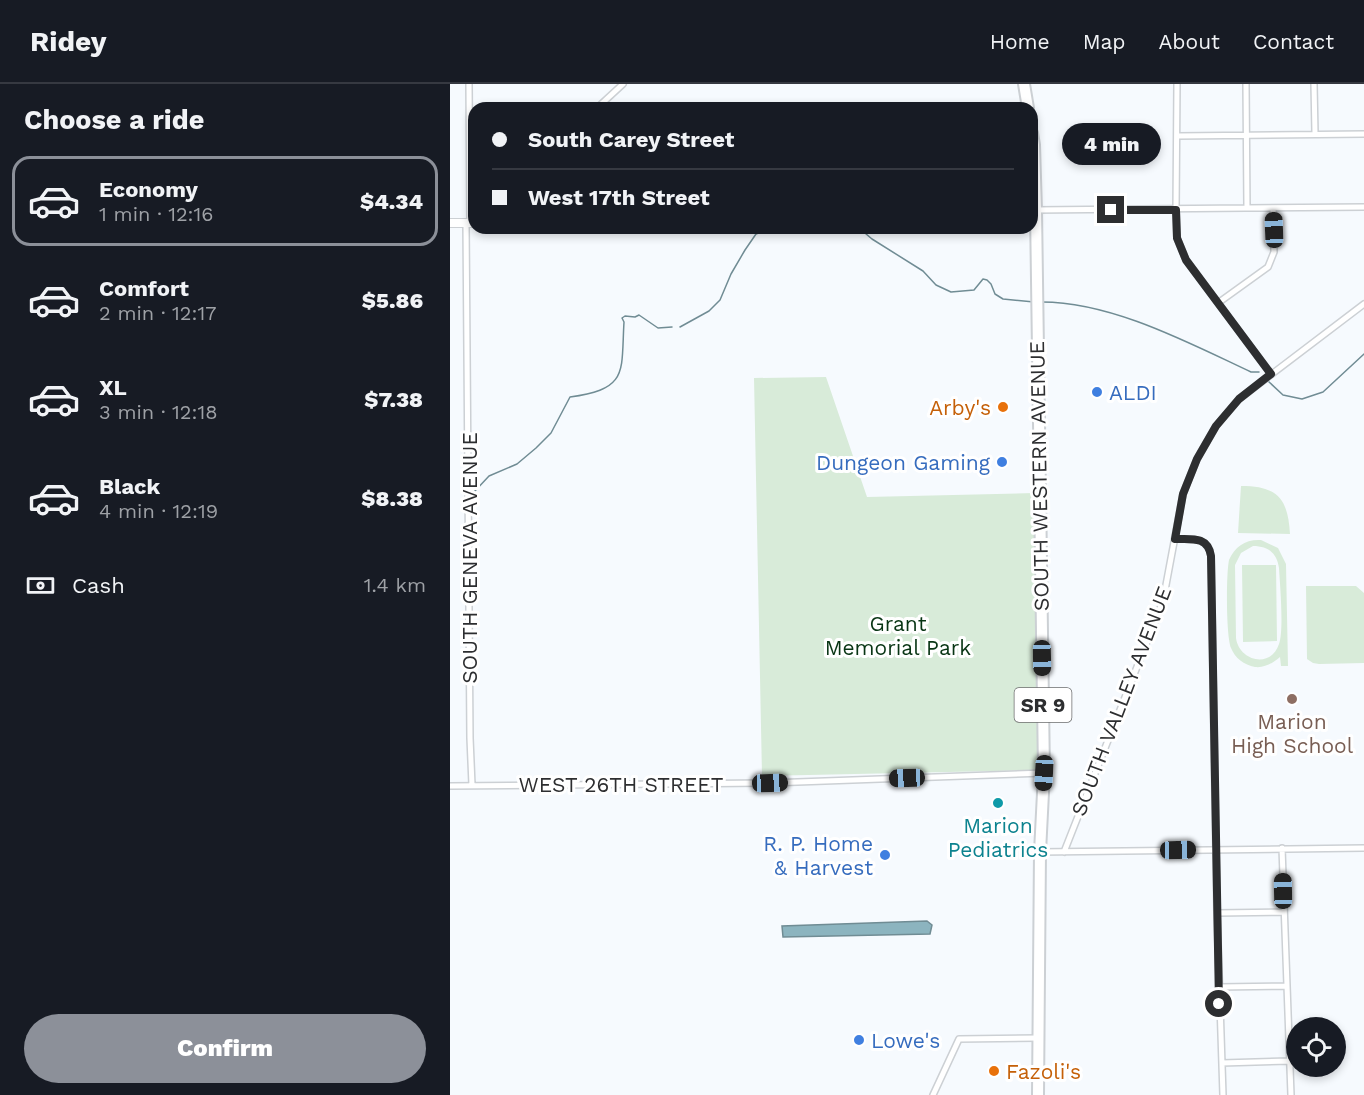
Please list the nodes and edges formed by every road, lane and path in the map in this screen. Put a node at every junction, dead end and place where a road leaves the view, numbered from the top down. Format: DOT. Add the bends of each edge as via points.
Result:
graph roads {
  1 [pos="469,84"];
  2 [pos="624,84"];
  3 [pos="1024,84"];
  4 [pos="1177,84"];
  5 [pos="1246,84"];
  6 [pos="1314,84"];
  7 [pos="470,102"];
  8 [pos="604,102"];
  9 [pos="1027,102"];
  10 [pos="1315,133"];
  11 [pos="1364,134"];
  12 [pos="1246,135"];
  13 [pos="1178,136"];
  14 [pos="1364,207"];
  15 [pos="1247,208"];
  16 [pos="1273,208"];
  17 [pos="1038,210"];
  18 [pos="1176,210"];
  19 [pos="468,221"];
  20 [pos="450,223"];
  21 [pos="471,234"];
  22 [pos="1035,234"];
  23 [pos="1218,303"];
  24 [pos="1364,304"];
  25 [pos="1271,374"];
  26 [pos="1175,539"];
  27 [pos="1044,773"];
  28 [pos="472,785"];
  29 [pos="450,786"];
  30 [pos="1282,848"];
  31 [pos="1364,848"];
  32 [pos="1216,850"];
  33 [pos="1040,852"];
  34 [pos="1064,852"];
  35 [pos="1283,912"];
  36 [pos="1217,913"];
  37 [pos="1287,986"];
  38 [pos="1219,987"];
  39 [pos="1288,1017"];
  40 [pos="1038,1038"];
  41 [pos="1286,1061"];
  42 [pos="1222,1063"];
  43 [pos="1290,1077"];
  44 [pos="933,1095"];
  45 [pos="1038,1095"];
  46 [pos="1222,1095"];
  47 [pos="1291,1095"];
  1 -- 7 [label="street, SOUTH GENEVA AVENUE"];
  2 -- 8 [label="street"];
  3 -- 9 [label="highway"];
  4 -- 13 [label="street"];
  5 -- 12 [label="street"];
  6 -- 10 [label="street"];
  10 -- 11 [label="street"];
  10 -- 12 [label="street"];
  12 -- 13 [label="street"];
  12 -- 15 [label="street"];
  13 -- 18 [label="street"];
  14 -- 16 [label="street"];
  15 -- 16 [label="street"];
  15 -- 18 [label="street"];
  16 -- 23 [label="street" via="1274,252 1268,267"];
  17 -- 18 [label="street"];
  18 -- 23 [label="street" via="1177,238 1186,260"];
  19 -- 20 [label="street"];
  21 -- 28 [label="street, SOUTH GENEVA AVENUE"];
  22 -- 27 [label="highway, SOUTH WESTERN AVENUE / SR 9"];
  23 -- 25 [label="street"];
  24 -- 25 [label="street, SOUTH VALLEY AVENUE"];
  25 -- 26 [label="street, SOUTH VALLEY AVENUE" via="1239,399 1216,426 1183,494"];
  26 -- 32 [label="street" via="1196,539 1210,547"];
  26 -- 34 [label="street, SOUTH VALLEY AVENUE" via="1163,601"];
  27 -- 28 [label="street, WEST 26TH STREET" via="770,783"];
  27 -- 33 [label="highway, SOUTH WESTERN AVENUE / SR 9"];
  28 -- 29 [label="street, WEST 26TH STREET"];
  30 -- 31 [label="street"];
  30 -- 32 [label="street"];
  30 -- 35 [label="street"];
  32 -- 34 [label="street"];
  32 -- 36 [label="street"];
  33 -- 34 [label="street"];
  33 -- 40 [label="highway, SOUTH WESTERN AVENUE / SR 9"];
  35 -- 36 [label="street"];
  35 -- 37 [label="street"];
  36 -- 38 [label="street"];
  37 -- 38 [label="street"];
  37 -- 39 [label="street"];
  38 -- 42 [label="street"];
  40 -- 44 [label="street" via="959,1039"];
  40 -- 45 [label="highway, SOUTH WESTERN AVENUE / SR 9"];
  41 -- 42 [label="street"];
  42 -- 46 [label="street"];
  43 -- 47 [label="street"];
}
